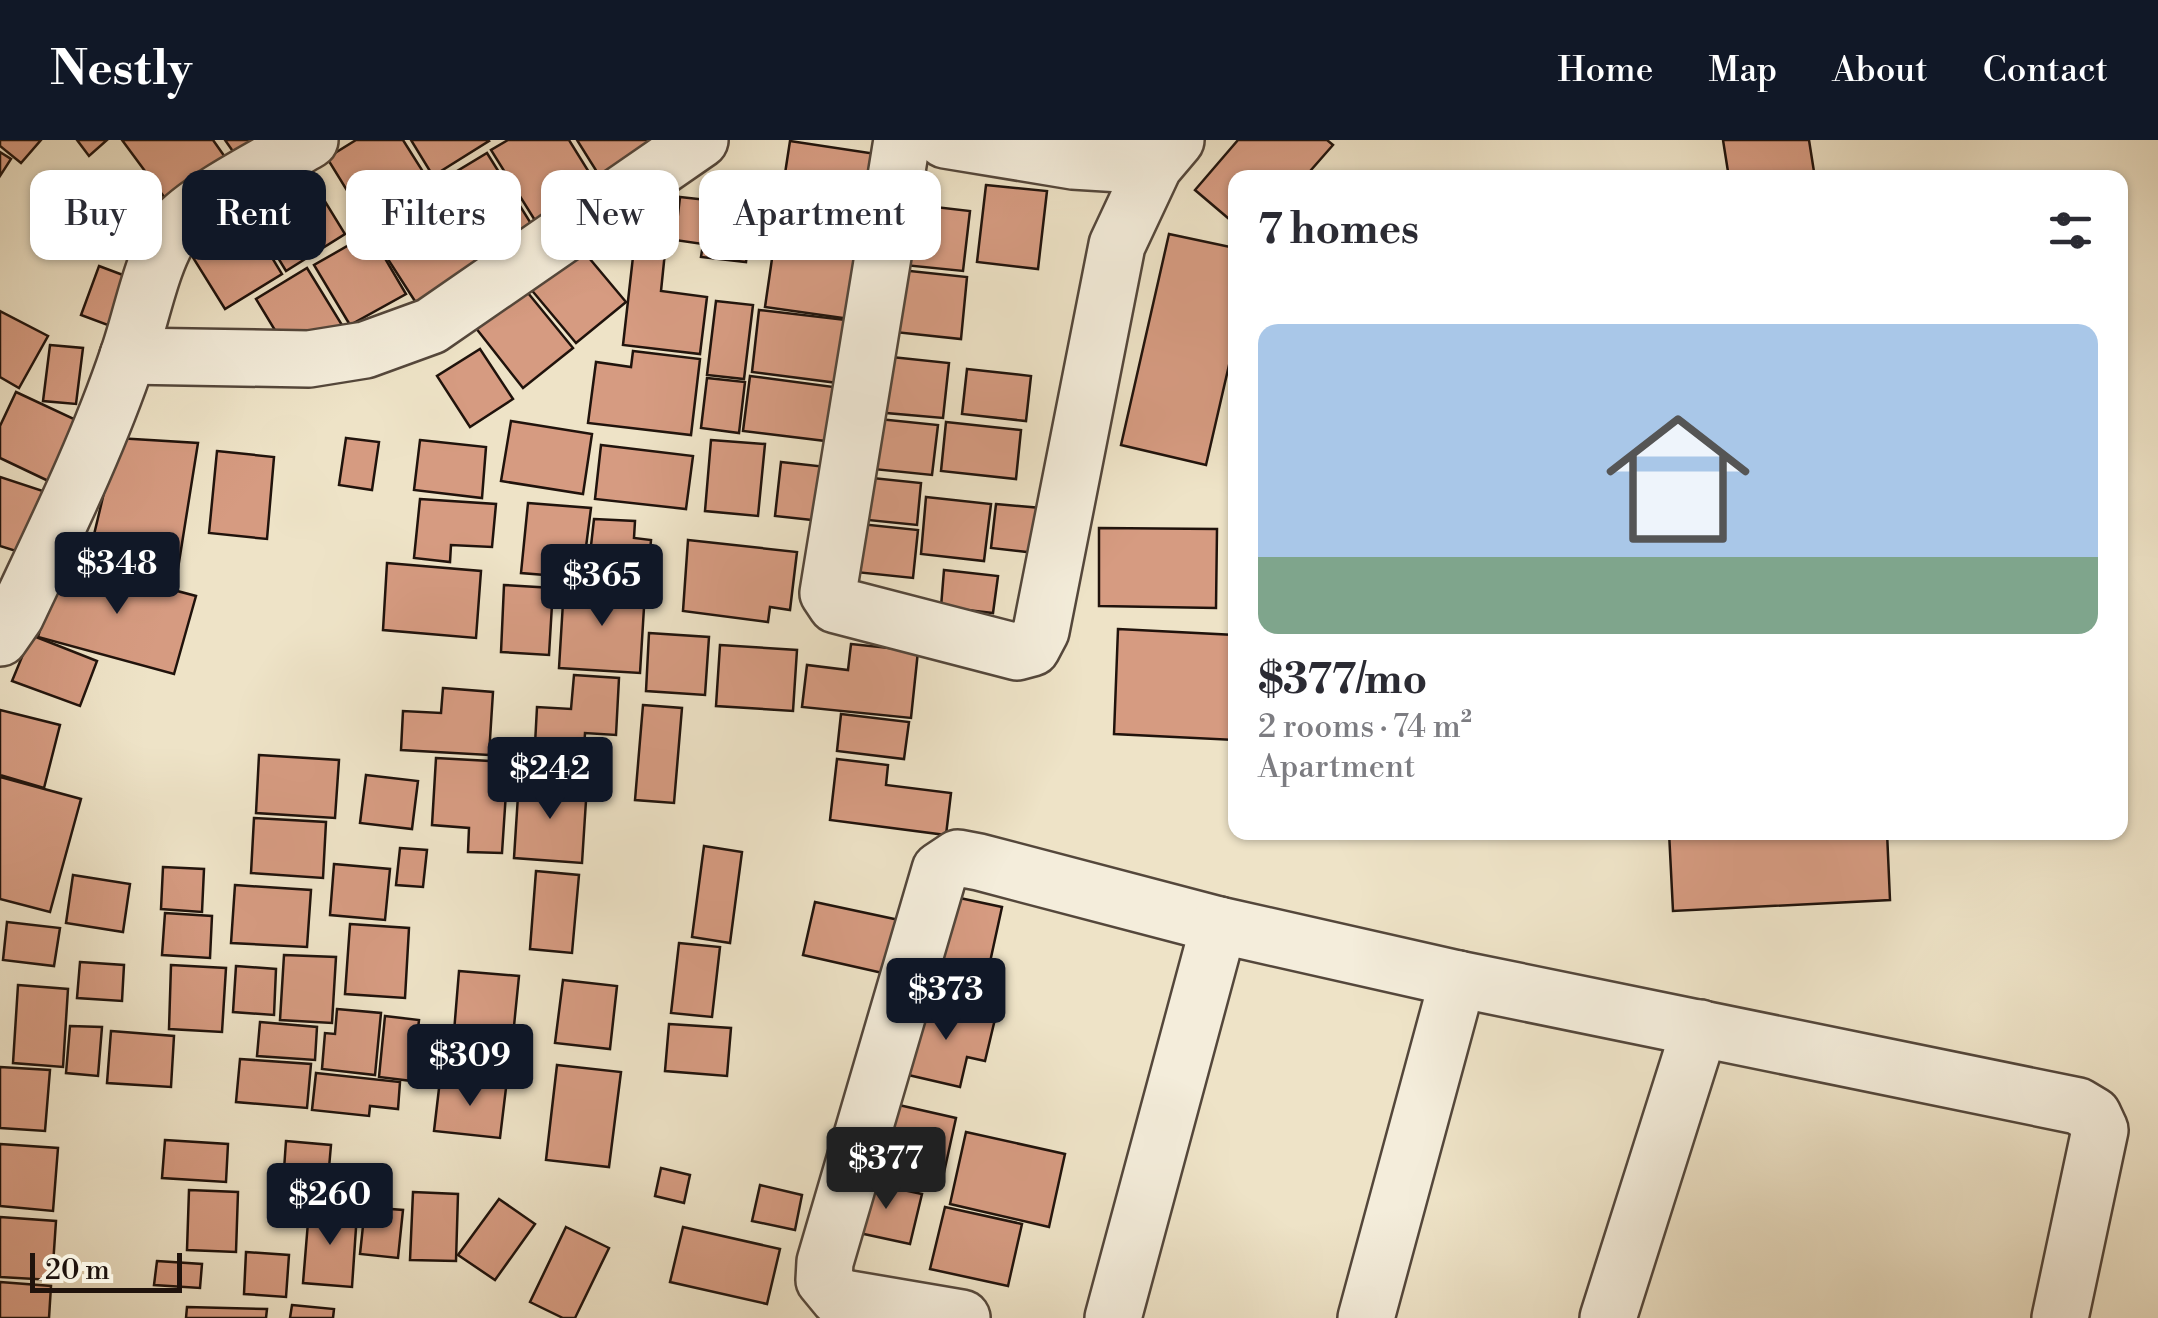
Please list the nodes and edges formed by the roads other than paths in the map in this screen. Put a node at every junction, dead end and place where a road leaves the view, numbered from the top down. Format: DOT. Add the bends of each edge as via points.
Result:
graph roads {
  1 [pos="310,140"];
  2 [pos="700,140"];
  3 [pos="902,140"];
  4 [pos="946,140"];
  5 [pos="1165,153"];
  6 [pos="128,356"];
  7 [pos="0,638"];
  8 [pos="1219,926"];
  9 [pos="1458,979"];
  10 [pos="1700,1028"];
  11 [pos="962,1318"];
  12 [pos="1113,1318"];
  13 [pos="1366,1318"];
  14 [pos="1608,1318"];
  15 [pos="2060,1318"];
  1 -- 6 [label="street" via="176,225"];
  2 -- 6 [label="street" via="430,326 366,350 309,359"];
  3 -- 5 [label="street" via="828,593 836,605 1016,652 1032,648 1041,631 1117,245"];
  4 -- 5 [label="street" via="1073,160"];
  6 -- 7 [label="street" via="90,456"];
  8 -- 9 [label="street"];
  8 -- 11 [label="street" via="979,862 958,858 940,870 824,1280 838,1297"];
  8 -- 12 [label="street"];
  9 -- 10 [label="street"];
  9 -- 13 [label="street"];
  10 -- 14 [label="street"];
  10 -- 15 [label="street" via="2078,1106 2093,1115 2100,1130"];
}
